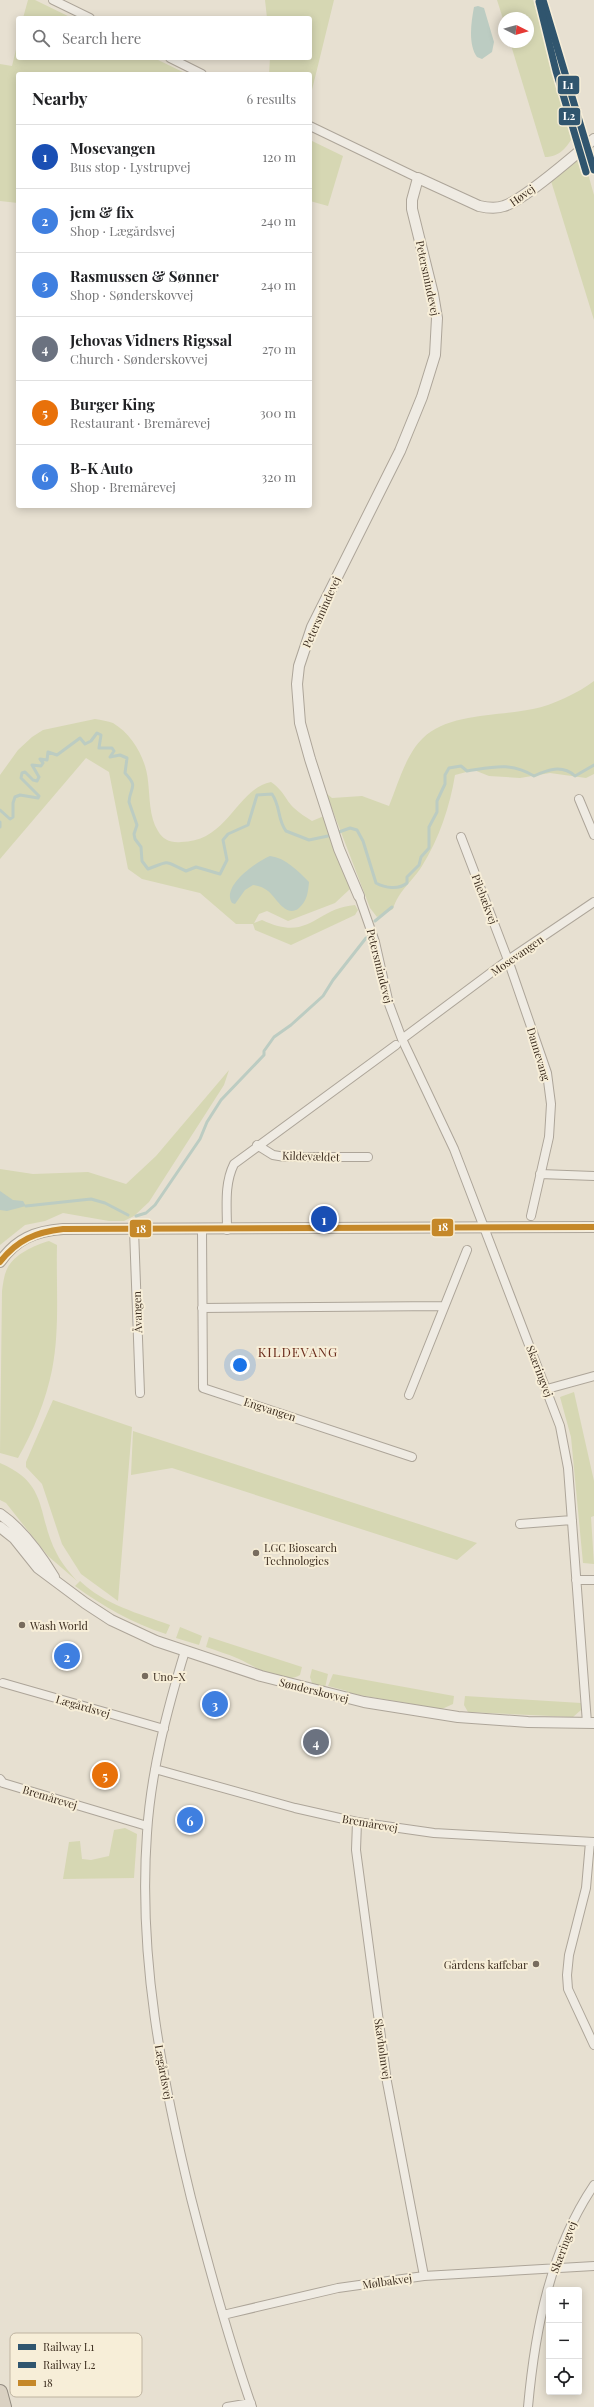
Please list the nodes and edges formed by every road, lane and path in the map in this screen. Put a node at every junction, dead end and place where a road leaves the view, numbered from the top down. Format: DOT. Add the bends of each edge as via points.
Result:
graph roads {
  1 [pos="53,0"];
  2 [pos="86,16"];
  3 [pos="174,60"];
  4 [pos="198,72"];
  5 [pos="312,127"];
  6 [pos="594,139"];
  7 [pos="418,178"];
  8 [pos="579,799"];
  9 [pos="594,835"];
  10 [pos="461,837"];
  11 [pos="359,896"];
  12 [pos="594,902"];
  13 [pos="508,960"];
  14 [pos="399,1042"];
  15 [pos="257,1145"];
  16 [pos="368,1157"];
  17 [pos="540,1174"];
  18 [pos="594,1176"];
  19 [pos="531,1216"];
  20 [pos="594,1227"];
  21 [pos="485,1228"];
  22 [pos="134,1230"];
  23 [pos="202,1230"];
  24 [pos="227,1230"];
  25 [pos="467,1250"];
  26 [pos="0,1262"];
  27 [pos="444,1306"];
  28 [pos="202,1308"];
  29 [pos="594,1376"];
  30 [pos="547,1389"];
  31 [pos="140,1393"];
  32 [pos="408,1395"];
  33 [pos="412,1457"];
  34 [pos="0,1514"];
  35 [pos="572,1520"];
  36 [pos="520,1524"];
  37 [pos="0,1527"];
  38 [pos="56,1580"];
  39 [pos="576,1580"];
  40 [pos="594,1580"];
  41 [pos="185,1651"];
  42 [pos="2,1683"];
  43 [pos="590,1723"];
  44 [pos="164,1729"];
  45 [pos="155,1769"];
  46 [pos="0,1779"];
  47 [pos="357,1822"];
  48 [pos="148,1826"];
  49 [pos="592,1842"];
  50 [pos="594,2045"];
  51 [pos="594,2185"];
  52 [pos="594,2266"];
  53 [pos="554,2268"];
  54 [pos="424,2276"];
  55 [pos="223,2315"];
  56 [pos="0,2392"];
  57 [pos="251,2405"];
  58 [pos="4,2407"];
  59 [pos="227,2407"];
  60 [pos="528,2407"];
  1 -- 2 [label="street"];
  3 -- 4 [label="street"];
  5 -- 7 [label="street"];
  6 -- 7 [label="street, Høvej" via="514,202 500,207 479,206"];
  7 -- 11 [label="street, Petersmindevej" via="412,208 437,318 435,355 400,451 312,627 299,666 297,690 300,723 328,818"];
  8 -- 9 [label="street"];
  10 -- 13 [label="street, Pilebækvej"];
  11 -- 14 [label="street, Petersmindevej" via="375,942"];
  12 -- 13 [label="street, Mosevangen"];
  13 -- 14 [label="street, Mosevangen"];
  13 -- 17 [label="street, Dannevang" via="548,1073 551,1104 549,1137"];
  14 -- 15 [label="street, Mosevangen"];
  14 -- 21 [label="street, Petersmindevej" via="454,1149"];
  15 -- 16 [label="street, Kildevældet" via="273,1155 286,1157"];
  15 -- 24 [label="street, Mosevangen" via="234,1164 228,1175"];
  17 -- 18 [label="street"];
  17 -- 19 [label="street, Dannevang"];
  20 -- 21 [label="street"];
  21 -- 24 [label="street"];
  21 -- 30 [label="street, Skæringvej"];
  22 -- 23 [label="street"];
  22 -- 26 [label="street" via="43,1230 19,1241"];
  22 -- 31 [label="street, Åvangen"];
  23 -- 24 [label="street"];
  23 -- 28 [label="street, Engvangen"];
  25 -- 27 [label="street"];
  27 -- 28 [label="street"];
  27 -- 32 [label="street"];
  28 -- 33 [label="street, Engvangen" via="203,1388"];
  29 -- 30 [label="street"];
  30 -- 35 [label="street, Skæringvej" via="560,1426 568,1468"];
  34 -- 38 [label="street, Sønderskovvej" via="19,1530 44,1560"];
  35 -- 36 [label="street"];
  35 -- 39 [label="street, Skæringvej"];
  37 -- 38 [label="street, Sønderskovvej" via="14,1538 38,1568"];
  38 -- 41 [label="street, Sønderskovvej" via="111,1620 150,1639"];
  39 -- 40 [label="street"];
  39 -- 43 [label="street, Skæringvej"];
  41 -- 43 [label="street, Sønderskovvej" via="302,1688 378,1704 458,1716 528,1722"];
  41 -- 44 [label="street, Lægårdsvej"];
  42 -- 44 [label="street, Lægårdsvej"];
  44 -- 45 [label="street, Lægårdsvej"];
  45 -- 47 [label="street, Bremårevej" via="295,1808"];
  45 -- 48 [label="street, Lægårdsvej"];
  46 -- 48 [label="street, Bremårevej" via="3,1783"];
  47 -- 49 [label="street, Bremårevej" via="434,1833"];
  47 -- 54 [label="street, Skavholmvej" via="356,1850 387,2082"];
  48 -- 55 [label="street, Lægårdsvej" via="144,1881 146,1932 150,1985 160,2055 186,2176"];
  49 -- 50 [label="street" via="586,1888 569,1955 567,1975 568,1989"];
  51 -- 53 [label="street, Skæringvej" via="569,2228"];
  52 -- 53 [label="street, Mølbakvej"];
  53 -- 54 [label="street, Mølbakvej"];
  53 -- 60 [label="street, Skæringvej" via="533,2353"];
  54 -- 55 [label="street, Mølbakvej" via="338,2288"];
  55 -- 57 [label="street, Lægårdsvej"];
  56 -- 58 [label="highway"];
  57 -- 59 [label="street"];
}
